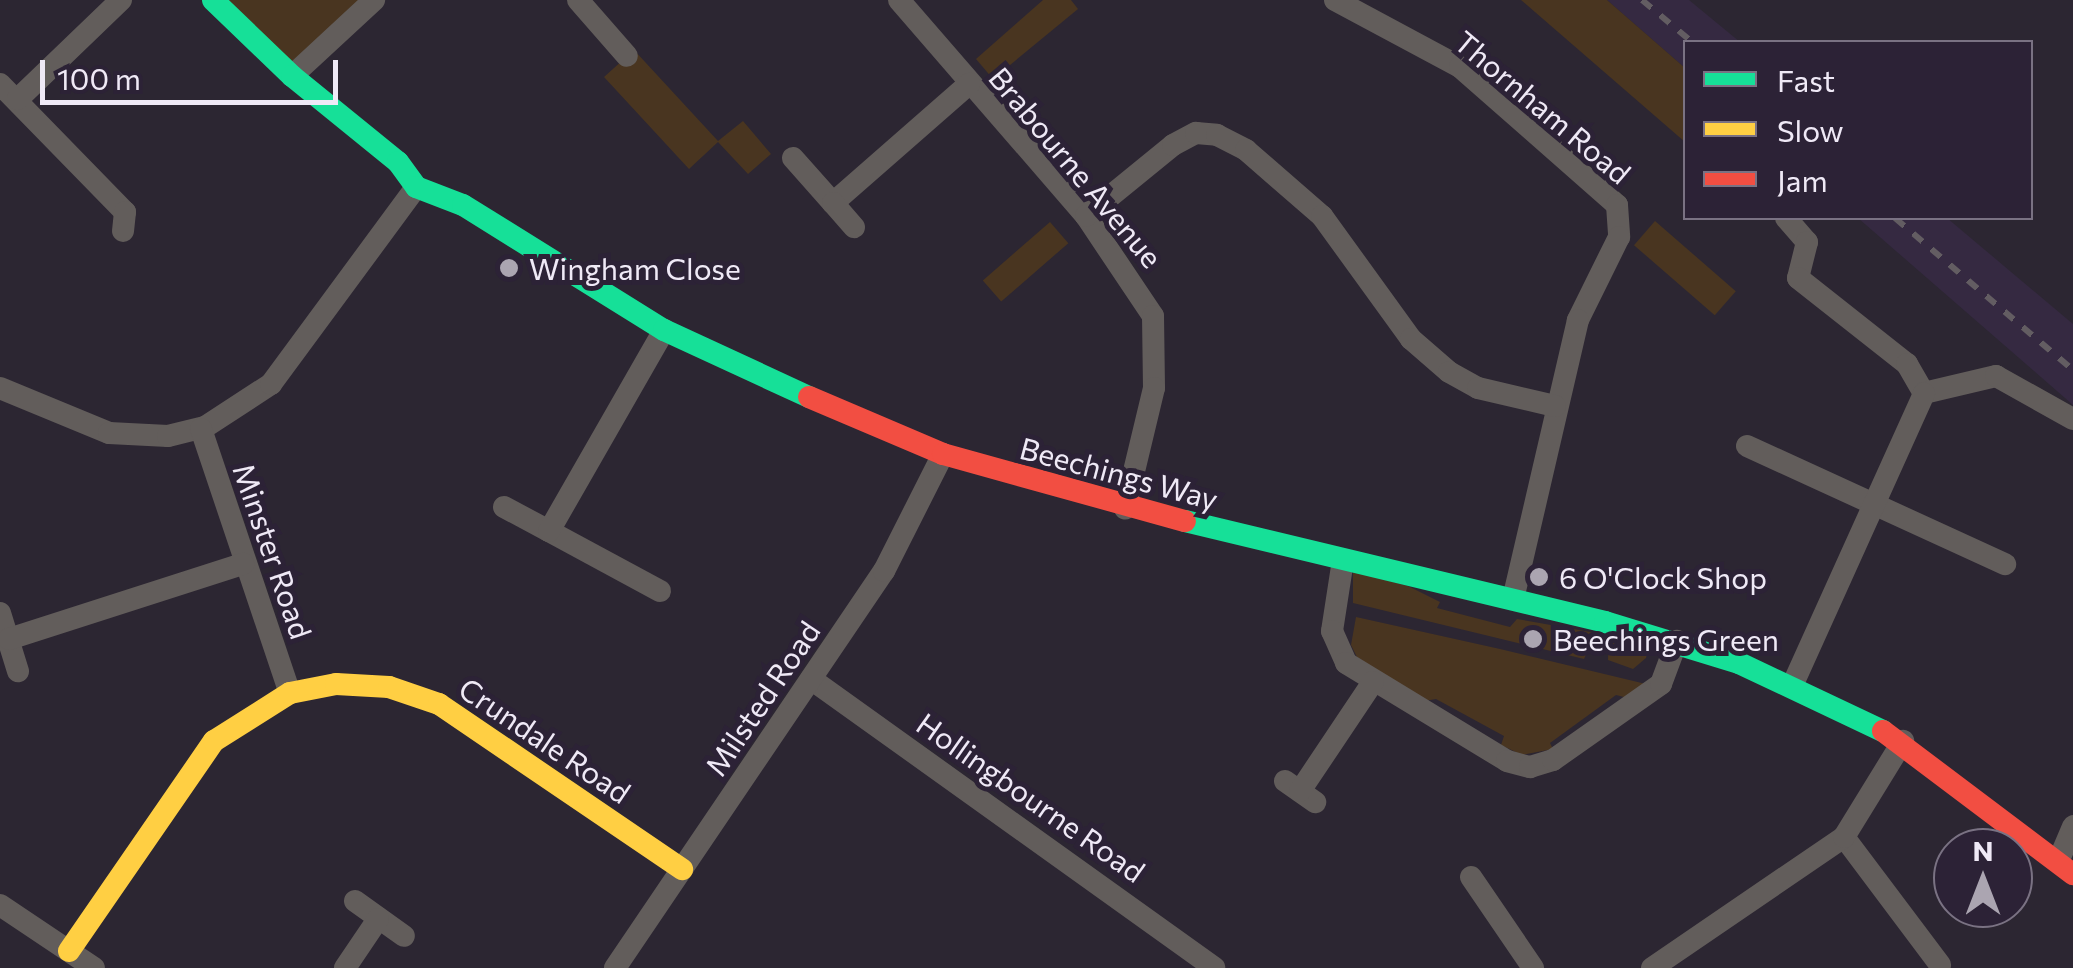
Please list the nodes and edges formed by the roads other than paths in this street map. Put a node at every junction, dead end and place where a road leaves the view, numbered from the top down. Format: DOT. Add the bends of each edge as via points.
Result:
graph roads {
  1 [pos="121,0"];
  2 [pos="213,0"];
  3 [pos="374,0"];
  4 [pos="578,0"];
  5 [pos="899,0"];
  6 [pos="1335,0"];
  7 [pos="627,56"];
  8 [pos="292,76"];
  9 [pos="969,84"];
  10 [pos="9,92"];
  11 [pos="793,158"];
  12 [pos="416,188"];
  13 [pos="834,204"];
  14 [pos="1086,216"];
  15 [pos="1788,220"];
  16 [pos="854,227"];
  17 [pos="123,231"];
  18 [pos="664,330"];
  19 [pos="0,388"];
  20 [pos="1924,393"];
  21 [pos="1555,406"];
  22 [pos="2073,420"];
  23 [pos="201,429"];
  24 [pos="1748,446"];
  25 [pos="943,454"];
  26 [pos="1874,504"];
  27 [pos="504,506"];
  28 [pos="1125,509"];
  29 [pos="549,532"];
  30 [pos="1343,560"];
  31 [pos="242,564"];
  32 [pos="2006,564"];
  33 [pos="660,591"];
  34 [pos="1513,599"];
  35 [pos="0,613"];
  36 [pos="9,640"];
  37 [pos="1677,641"];
  38 [pos="18,671"];
  39 [pos="811,679"];
  40 [pos="1374,682"];
  41 [pos="1792,686"];
  42 [pos="290,693"];
  43 [pos="1903,741"];
  44 [pos="1300,792"];
  45 [pos="2073,826"];
  46 [pos="1844,836"];
  47 [pos="2066,868"];
  48 [pos="682,869"];
  49 [pos="1471,877"];
  50 [pos="355,901"];
  51 [pos="0,906"];
  52 [pos="378,919"];
  53 [pos="404,936"];
  54 [pos="70,951"];
  55 [pos="622,965"];
  56 [pos="1940,965"];
  57 [pos="94,968"];
  58 [pos="345,968"];
  59 [pos="1214,968"];
  60 [pos="1532,968"];
  61 [pos="1652,968"];
  1 -- 10 [label="street"];
  2 -- 8 [label="street, Beechings Way"];
  3 -- 8 [label="street"];
  4 -- 7 [label="street"];
  5 -- 9 [label="street, Brabourne Avenue"];
  6 -- 21 [label="street, Thornham Road" via="1470,74 1617,205 1617,242 1589,290"];
  8 -- 12 [label="street, Beechings Way" via="398,162"];
  9 -- 13 [label="street"];
  9 -- 14 [label="street, Brabourne Avenue"];
  10 -- 17 [label="street" via="124,212"];
  11 -- 13 [label="street"];
  12 -- 18 [label="street, Beechings Way" via="462,205"];
  12 -- 23 [label="street" via="270,384"];
  13 -- 16 [label="street"];
  14 -- 21 [label="street" via="1173,144 1196,132 1217,135 1246,150 1322,216 1411,339 1449,372 1478,388"];
  14 -- 28 [label="street, Brabourne Avenue" via="1153,316 1154,388"];
  15 -- 20 [label="street" via="1807,242 1798,278 1908,364"];
  18 -- 25 [label="street, Beechings Way"];
  18 -- 29 [label="street"];
  19 -- 23 [label="street" via="110,434"];
  20 -- 22 [label="street" via="1996,376"];
  20 -- 26 [label="street"];
  21 -- 34 [label="street, Thornham Road"];
  23 -- 31 [label="street, Minster Road"];
  24 -- 26 [label="street"];
  25 -- 28 [label="street, Beechings Way"];
  25 -- 39 [label="street, Milsted Road" via="905,537"];
  26 -- 32 [label="street"];
  26 -- 41 [label="street"];
  27 -- 29 [label="street"];
  28 -- 30 [label="street, Beechings Way"];
  29 -- 33 [label="street"];
  30 -- 34 [label="street, Beechings Way"];
  30 -- 40 [label="street" via="1332,631 1336,651"];
  31 -- 36 [label="street"];
  31 -- 42 [label="street, Minster Road"];
  34 -- 37 [label="street, Beechings Way"];
  35 -- 36 [label="street"];
  36 -- 38 [label="street"];
  37 -- 40 [label="street" via="1661,684 1552,760 1530,768 1507,762"];
  37 -- 41 [label="street, Beechings Way"];
  39 -- 48 [label="street, Milsted Road"];
  39 -- 59 [label="street, Hollingbourne Road"];
  40 -- 44 [label="street"];
  41 -- 43 [label="street, Beechings Way"];
  42 -- 48 [label="street, Crundale Road" via="336,684 389,687 439,704"];
  42 -- 54 [label="street, Crundale Road" via="214,740"];
  43 -- 46 [label="street" via="1866,811"];
  43 -- 47 [label="street, Beechings Way"];
  45 -- 47 [label="street"];
  46 -- 56 [label="street"];
  46 -- 61 [label="street"];
  48 -- 55 [label="street, Milsted Road"];
  49 -- 60 [label="street"];
  50 -- 52 [label="street"];
  51 -- 54 [label="street"];
  52 -- 53 [label="street"];
  52 -- 58 [label="street"];
  54 -- 57 [label="street"];
}
